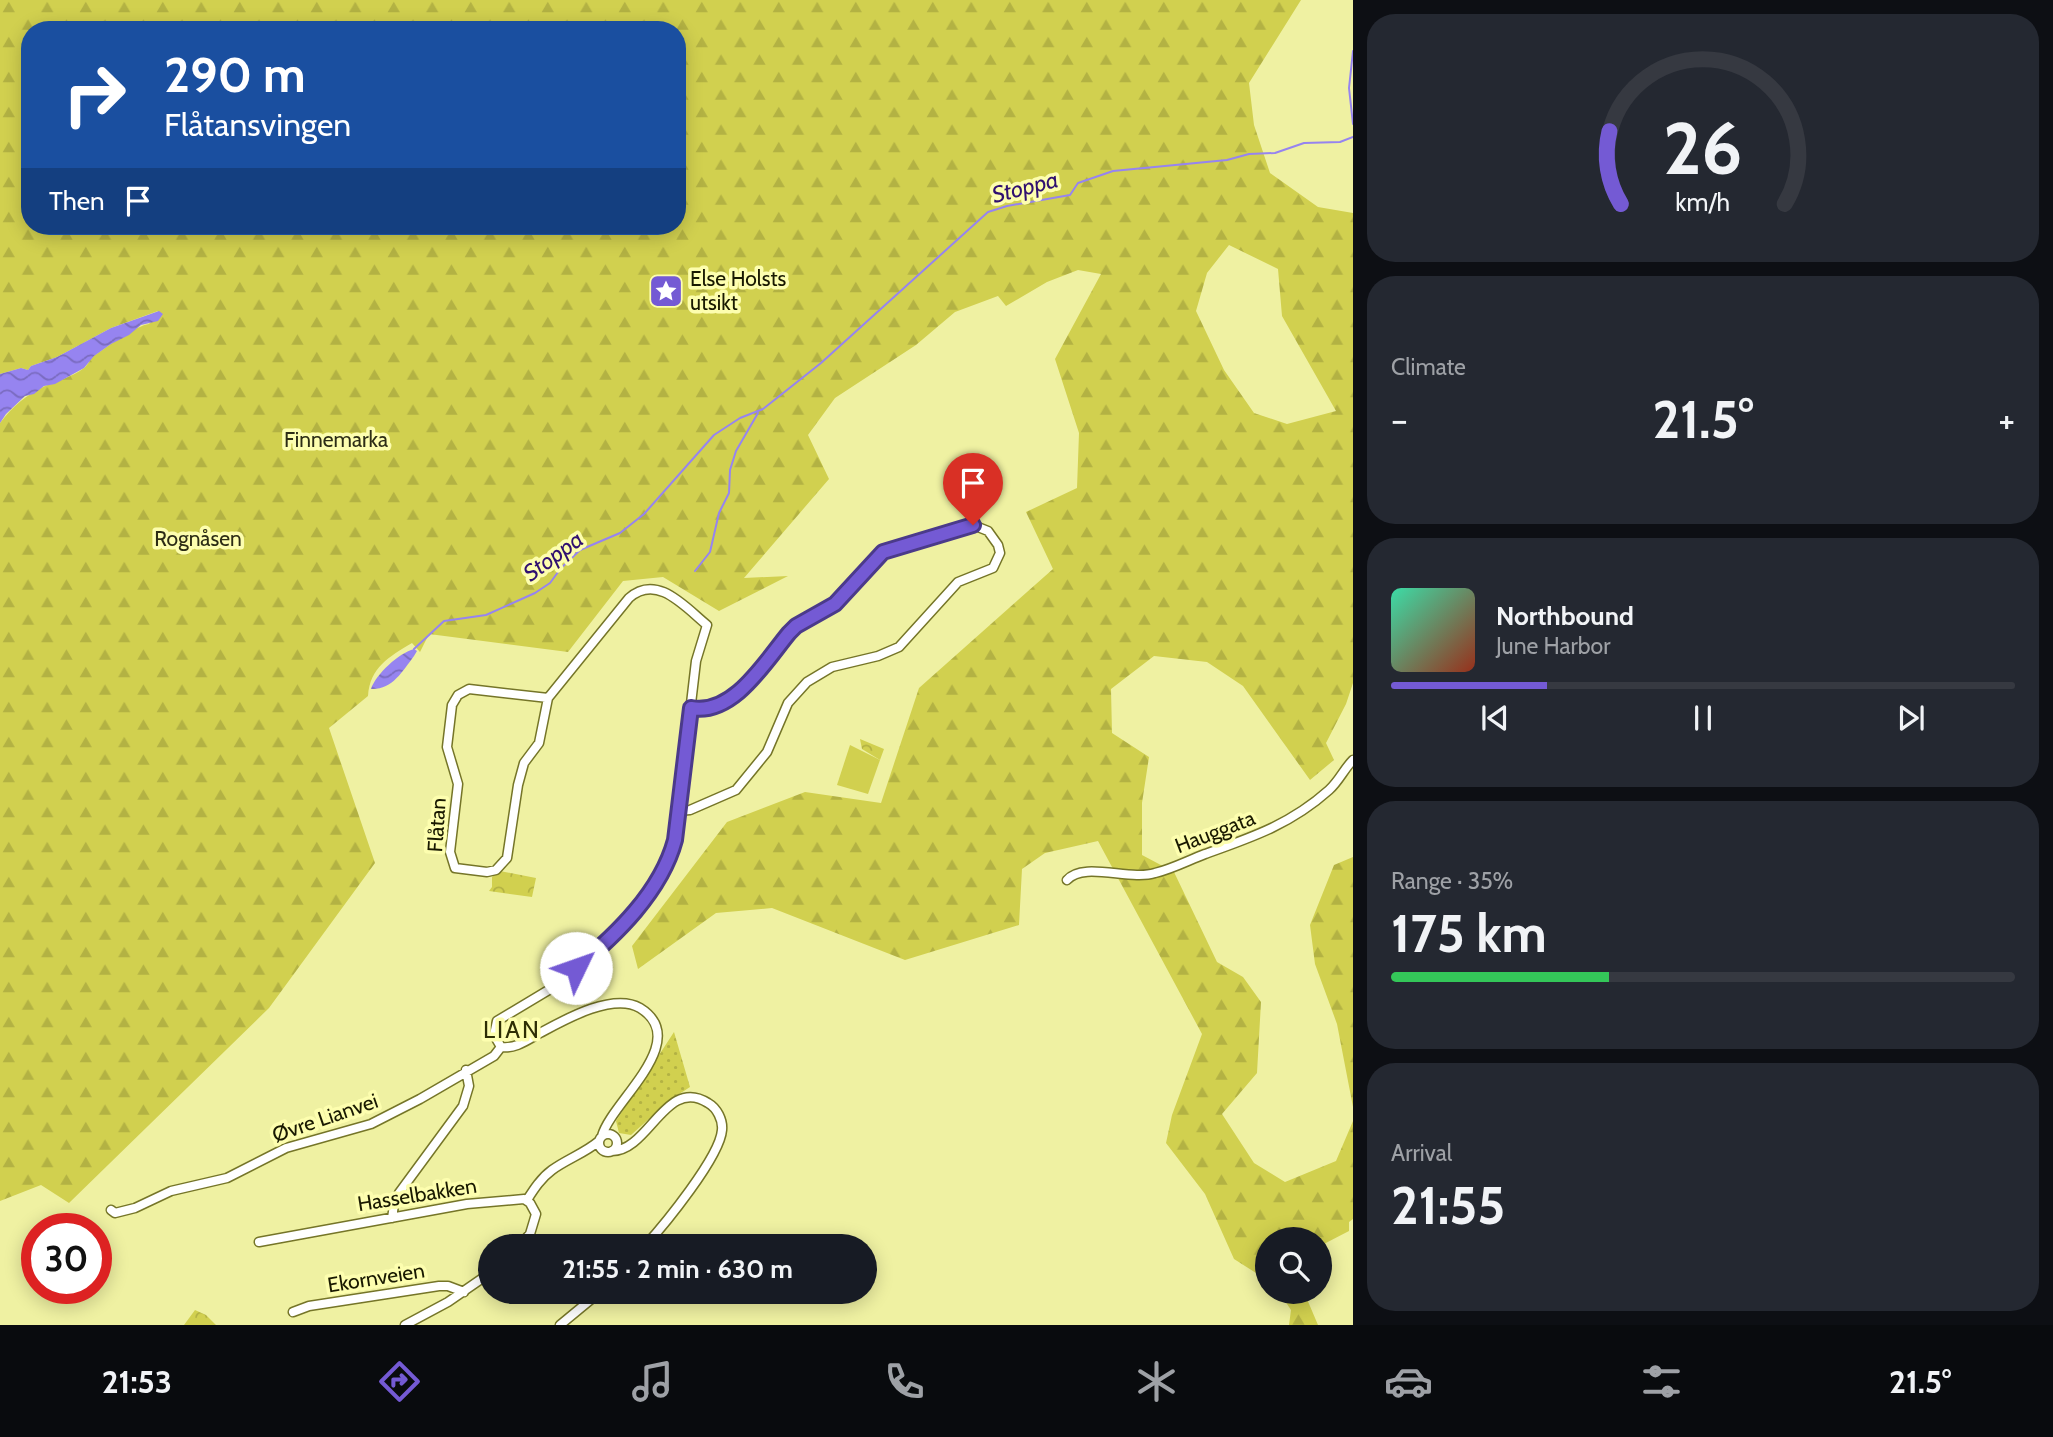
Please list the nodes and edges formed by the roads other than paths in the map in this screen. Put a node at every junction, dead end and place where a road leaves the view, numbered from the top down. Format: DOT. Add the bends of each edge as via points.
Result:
graph roads {
  1 [pos="548,698"];
  2 [pos="691,708"];
  3 [pos="1353,761"];
  4 [pos="678,811"];
  5 [pos="1067,880"];
  6 [pos="501,1047"];
  7 [pos="466,1070"];
  8 [pos="614,1116"];
  9 [pos="601,1138"];
  10 [pos="615,1139"];
  11 [pos="633,1143"];
  12 [pos="590,1150"];
  13 [pos="608,1151"];
  14 [pos="527,1200"];
  15 [pos="111,1210"];
  16 [pos="393,1218"];
  17 [pos="528,1234"];
  18 [pos="655,1234"];
  19 [pos="259,1242"];
  20 [pos="478,1282"];
  21 [pos="464,1292"];
  22 [pos="585,1304"];
  23 [pos="293,1312"];
  24 [pos="405,1325"];
  25 [pos="560,1325"];
  1 -- 1 [label="street, Flåtan" via="469,689 454,700 447,747 458,784 450,852 455,869 487,872 496,870 507,858 517,785 524,763 539,743"];
  1 -- 2 [label="street, Flåtan" via="629,598 652,588 663,591 707,625 697,656"];
  2 -- 4 [label="street"];
  2 -- 4 [label="street" via="732,700 796,626 835,604 887,550 973,525 988,531 998,545 999,559 993,568 958,582 899,647 826,670 799,689 767,752 736,790"];
  3 -- 5 [label="street, Hauggata" via="1330,789 1262,834 1155,873 1129,876 1084,871"];
  4 -- 6 [label="street" via="670,858 654,886 589,958 552,988 497,1021 494,1035"];
  6 -- 7 [label="street, Øvre Lianvei" via="494,1056"];
  6 -- 8 [label="street, Øvre Lianvei" via="514,1047 603,1006 621,1003 640,1009 654,1026 656,1048"];
  7 -- 15 [label="street, Øvre Lianvei" via="361,1128 286,1148 216,1182 171,1191 126,1211"];
  7 -- 16 [label="street" via="463,1106 399,1193"];
  8 -- 9 [label="street"];
  8 -- 10 [label="street"];
  9 -- 10 [label="street" via="608,1134"];
  9 -- 12 [label="street"];
  9 -- 13 [label="street" via="600,1146"];
  10 -- 11 [label="street"];
  10 -- 13 [label="street" via="616,1147"];
  11 -- 13 [label="street" via="623,1150"];
  11 -- 18 [label="street" via="682,1098 708,1103 721,1122 720,1139 700,1174"];
  12 -- 13 [label="street"];
  12 -- 14 [label="street" via="550,1172"];
  14 -- 16 [label="street, Hasselbakken" via="474,1203"];
  14 -- 17 [label="street" via="536,1214"];
  16 -- 19 [label="street, Hasselbakken"];
  20 -- 21 [label="street"];
  21 -- 23 [label="street, Ekornveien" via="439,1286"];
  21 -- 24 [label="street"];
  22 -- 25 [label="street"];
}
